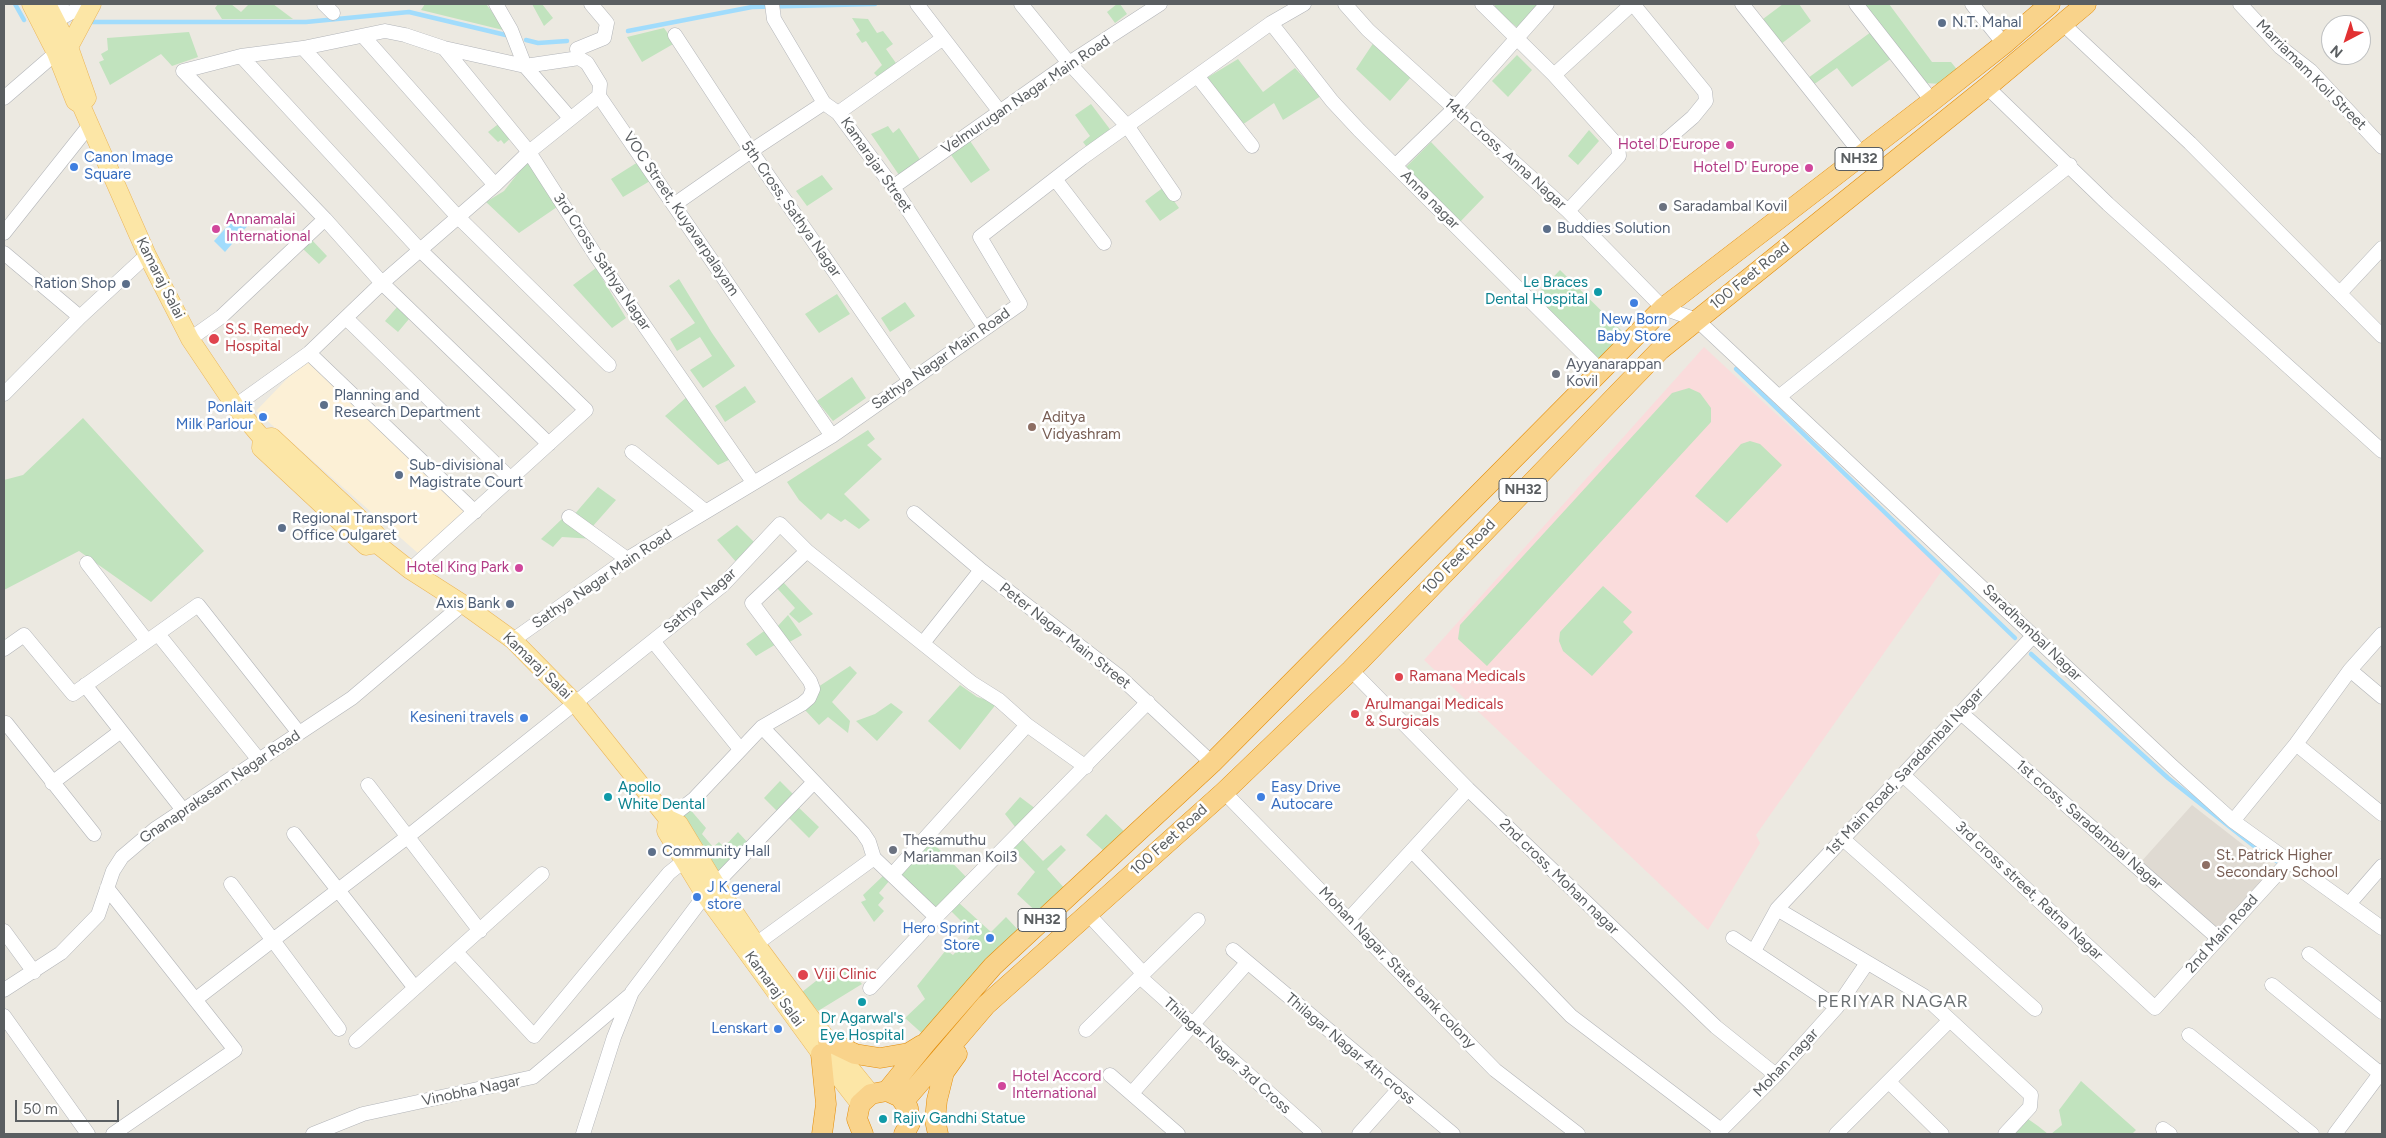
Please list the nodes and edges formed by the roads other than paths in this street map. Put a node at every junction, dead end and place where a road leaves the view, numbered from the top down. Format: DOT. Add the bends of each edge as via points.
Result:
graph roads {
  1 [pos="86,4"];
  2 [pos="92,4"];
  3 [pos="496,4"];
  4 [pos="591,4"];
  5 [pos="772,4"];
  6 [pos="917,4"];
  7 [pos="1021,4"];
  8 [pos="1304,4"];
  9 [pos="1345,4"];
  10 [pos="1482,4"];
  11 [pos="1548,4"];
  12 [pos="1632,4"];
  13 [pos="1742,4"];
  14 [pos="1856,4"];
  15 [pos="1972,4"];
  16 [pos="2050,4"];
  17 [pos="2086,4"];
  18 [pos="2240,4"];
  19 [pos="1151,6"];
  20 [pos="47,13"];
  21 [pos="1271,23"];
  22 [pos="2063,24"];
  23 [pos="675,35"];
  24 [pos="364,37"];
  25 [pos="942,39"];
  26 [pos="1517,39"];
  27 [pos="2004,44"];
  28 [pos="302,48"];
  29 [pos="444,48"];
  30 [pos="62,50"];
  31 [pos="242,56"];
  32 [pos="579,58"];
  33 [pos="1069,63"];
  34 [pos="525,66"];
  35 [pos="1554,75"];
  36 [pos="1198,77"];
  37 [pos="1987,87"];
  38 [pos="599,96"];
  39 [pos="4,98"];
  40 [pos="1932,101"];
  41 [pos="824,102"];
  42 [pos="1454,108"];
  43 [pos="838,112"];
  44 [pos="1000,112"];
  45 [pos="570,118"];
  46 [pos="89,126"];
  47 [pos="1128,127"];
  48 [pos="1663,143"];
  49 [pos="1252,146"];
  50 [pos="2382,147"];
  51 [pos="751,151"];
  52 [pos="529,152"];
  53 [pos="1863,156"];
  54 [pos="2070,165"];
  55 [pos="1395,166"];
  56 [pos="1055,179"];
  57 [pos="495,185"];
  58 [pos="893,186"];
  59 [pos="1174,194"];
  60 [pos="675,204"];
  61 [pos="1568,211"];
  62 [pos="457,216"];
  63 [pos="325,219"];
  64 [pos="4,233"];
  65 [pos="1104,243"];
  66 [pos="2382,248"];
  67 [pos="420,250"];
  68 [pos="4,253"];
  69 [pos="147,255"];
  70 [pos="382,283"];
  71 [pos="2340,294"];
  72 [pos="1663,308"];
  73 [pos="80,317"];
  74 [pos="346,318"];
  75 [pos="1697,320"];
  76 [pos="984,327"];
  77 [pos="2382,336"];
  78 [pos="190,339"];
  79 [pos="308,353"];
  80 [pos="609,365"];
  81 [pos="1601,370"];
  82 [pos="910,381"];
  83 [pos="4,394"];
  84 [pos="1780,396"];
  85 [pos="235,406"];
  86 [pos="832,436"];
  87 [pos="549,444"];
  88 [pos="2382,451"];
  89 [pos="632,452"];
  90 [pos="511,479"];
  91 [pos="753,482"];
  92 [pos="705,510"];
  93 [pos="475,512"];
  94 [pos="914,513"];
  95 [pos="569,516"];
  96 [pos="807,551"];
  97 [pos="627,559"];
  98 [pos="87,563"];
  99 [pos="410,570"];
  100 [pos="981,570"];
  101 [pos="463,604"];
  102 [pos="2382,634"];
  103 [pos="2034,635"];
  104 [pos="152,637"];
  105 [pos="513,640"];
  106 [pos="653,641"];
  107 [pos="923,643"];
  108 [pos="4,648"];
  109 [pos="1351,670"];
  110 [pos="2350,670"];
  111 [pos="85,685"];
  112 [pos="2382,697"];
  113 [pos="1148,702"];
  114 [pos="576,704"];
  115 [pos="1961,713"];
  116 [pos="6,723"];
  117 [pos="1028,725"];
  118 [pos="762,727"];
  119 [pos="121,731"];
  120 [pos="299,733"];
  121 [pos="2296,744"];
  122 [pos="740,750"];
  123 [pos="259,760"];
  124 [pos="1212,763"];
  125 [pos="1086,767"];
  126 [pos="1903,775"];
  127 [pos="814,782"];
  128 [pos="52,783"];
  129 [pos="368,785"];
  130 [pos="1468,789"];
  131 [pos="1224,792"];
  132 [pos="183,810"];
  133 [pos="2382,814"];
  134 [pos="668,819"];
  135 [pos="2233,821"];
  136 [pos="94,834"];
  137 [pos="294,834"];
  138 [pos="406,838"];
  139 [pos="1843,839"];
  140 [pos="1412,851"];
  141 [pos="874,858"];
  142 [pos="684,861"];
  143 [pos="2289,861"];
  144 [pos="2382,866"];
  145 [pos="542,874"];
  146 [pos="892,875"];
  147 [pos="231,884"];
  148 [pos="107,888"];
  149 [pos="338,889"];
  150 [pos="711,890"];
  151 [pos="2349,904"];
  152 [pos="1777,909"];
  153 [pos="1087,913"];
  154 [pos="936,917"];
  155 [pos="1349,919"];
  156 [pos="1198,920"];
  157 [pos="2382,928"];
  158 [pos="4,931"];
  159 [pos="480,931"];
  160 [pos="1733,938"];
  161 [pos="2218,938"];
  162 [pos="272,940"];
  163 [pos="756,944"];
  164 [pos="1233,950"];
  165 [pos="1754,951"];
  166 [pos="456,952"];
  167 [pos="2310,954"];
  168 [pos="1248,963"];
  169 [pos="1867,963"];
  170 [pos="34,972"];
  171 [pos="1141,975"];
  172 [pos="2272,985"];
  173 [pos="415,988"];
  174 [pos="870,988"];
  175 [pos="4,990"];
  176 [pos="632,992"];
  177 [pos="196,999"];
  178 [pos="986,1005"];
  179 [pos="1837,1007"];
  180 [pos="2155,1008"];
  181 [pos="2035,1009"];
  182 [pos="2382,1012"];
  183 [pos="4,1016"];
  184 [pos="1950,1020"];
  185 [pos="1191,1025"];
  186 [pos="339,1029"];
  187 [pos="1086,1030"];
  188 [pos="2189,1035"];
  189 [pos="356,1041"];
  190 [pos="926,1043"];
  191 [pos="824,1048"];
  192 [pos="2381,1073"];
  193 [pos="1110,1075"];
  194 [pos="1776,1075"];
  195 [pos="1890,1082"];
  196 [pos="1399,1089"];
  197 [pos="1132,1093"];
  198 [pos="881,1098"];
  199 [pos="332,1130"];
  200 [pos="857,1132"];
  201 [pos="1719,1132"];
  202 [pos="907,1133"];
  203 [pos="88,1134"];
  204 [pos="113,1134"];
  205 [pos="313,1134"];
  206 [pos="584,1134"];
  207 [pos="822,1134"];
  208 [pos="938,1134"];
  209 [pos="1178,1134"];
  210 [pos="1315,1134"];
  211 [pos="1359,1134"];
  212 [pos="1453,1134"];
  213 [pos="1578,1134"];
  214 [pos="1836,1134"];
  215 [pos="1942,1134"];
  216 [pos="2005,1134"];
  217 [pos="2312,1134"];
  218 [pos="2335,1134"];
  1 -- 20 [label="street"];
  2 -- 30 [label="main road"];
  3 -- 34 [label="street" via="511,30"];
  4 -- 32 [label="street" via="607,23 606,31 604,38 577,49"];
  5 -- 41 [label="street, Kamarajar Street" via="774,19"];
  6 -- 25 [label="street"];
  7 -- 33 [label="street"];
  8 -- 21 [label="street, Sathya Nagar Main Road"];
  9 -- 42 [label="street, 14th Cross, Anna Nagar" via="1368,30"];
  10 -- 26 [label="street"];
  11 -- 26 [label="street, Anna nagar"];
  12 -- 35 [label="street"];
  12 -- 48 [label="street" via="1705,92 1706,101 1693,117"];
  13 -- 53 [label="street"];
  14 -- 40 [label="street"];
  15 -- 27 [label="street"];
  16 -- 27 [label="highway, 100 Feet Road / NH32"];
  17 -- 22 [label="highway, 100 Feet Road / NH32"];
  18 -- 50 [label="street, Marriamam Koil Street" via="2280,47 2311,71"];
  19 -- 33 [label="street, Velmurugan Nagar Main Road"];
  20 -- 30 [label="main road, Kamaraj Salai"];
  21 -- 36 [label="street, Sathya Nagar Main Road"];
  21 -- 55 [label="street" via="1332,100"];
  22 -- 37 [label="highway, 100 Feet Road / NH32"];
  22 -- 71 [label="street" via="2190,143"];
  23 -- 51 [label="street, 5th Cross, Sathya Nagar"];
  24 -- 28 [label="street"];
  24 -- 29 [label="street" via="385,31"];
  24 -- 57 [label="street"];
  25 -- 43 [label="street"];
  25 -- 44 [label="street"];
  26 -- 35 [label="street"];
  26 -- 42 [label="street, Anna nagar"];
  27 -- 40 [label="highway, 100 Feet Road / NH32"];
  28 -- 31 [label="street"];
  28 -- 62 [label="street"];
  29 -- 34 [label="street"];
  29 -- 52 [label="street, 3rd Cross, Sathya Nagar"];
  30 -- 39 [label="street"];
  30 -- 46 [label="main road, Kamaraj Salai" via="74,101 81,105"];
  31 -- 63 [label="street" via="183,70"];
  31 -- 67 [label="street"];
  32 -- 34 [label="street"];
  32 -- 38 [label="street, VOC Street, Kuyavarpalayam" via="587,63 600,84"];
  33 -- 44 [label="street, Velmurugan Nagar Main Road"];
  33 -- 47 [label="street"];
  34 -- 45 [label="street"];
  35 -- 61 [label="street" via="1618,146 1618,156"];
  36 -- 47 [label="street, Sathya Nagar Main Road"];
  36 -- 49 [label="street"];
  37 -- 54 [label="street"];
  37 -- 75 [label="highway, 100 Feet Road / NH32"];
  38 -- 45 [label="street"];
  38 -- 60 [label="street, VOC Street, Kuyavarpalayam"];
  40 -- 53 [label="highway, 100 Feet Road / NH32"];
  41 -- 43 [label="street, Kamarajar Street"];
  41 -- 51 [label="street"];
  42 -- 55 [label="street, Anna nagar"];
  42 -- 61 [label="street, 14th Cross, Anna Nagar"];
  43 -- 58 [label="street, Kamarajar Street"];
  44 -- 58 [label="street, Velmurugan Nagar Main Road"];
  45 -- 52 [label="street"];
  46 -- 64 [label="street"];
  46 -- 69 [label="main road, Kamaraj Salai"];
  47 -- 56 [label="street, Sathya Nagar Main Road"];
  47 -- 59 [label="street"];
  51 -- 60 [label="street"];
  51 -- 82 [label="street, 5th Cross, Sathya Nagar"];
  52 -- 57 [label="street"];
  52 -- 91 [label="street, 3rd Cross, Sathya Nagar" via="596,256"];
  53 -- 72 [label="highway, 100 Feet Road / NH32"];
  54 -- 84 [label="street"];
  54 -- 88 [label="street" via="2108,204"];
  55 -- 81 [label="street, Anna nagar"];
  56 -- 65 [label="street"];
  56 -- 76 [label="street, Sathya Nagar Main Road" via="980,237 1020,304"];
  57 -- 62 [label="street"];
  58 -- 76 [label="street, Kamarajar Street"];
  60 -- 86 [label="street, VOC Street, Kuyavarpalayam"];
  61 -- 72 [label="street, 14th Cross, Anna Nagar"];
  62 -- 67 [label="street"];
  62 -- 80 [label="street"];
  63 -- 70 [label="street"];
  63 -- 78 [label="street" via="221,317"];
  66 -- 71 [label="street"];
  67 -- 70 [label="street"];
  67 -- 87 [label="street" via="586,410"];
  68 -- 73 [label="street"];
  69 -- 73 [label="street"];
  69 -- 78 [label="main road, Kamaraj Salai"];
  70 -- 74 [label="street"];
  70 -- 87 [label="street"];
  71 -- 77 [label="street"];
  72 -- 75 [label="street"];
  72 -- 81 [label="highway, 100 Feet Road / NH32"];
  73 -- 83 [label="street"];
  74 -- 79 [label="street"];
  74 -- 90 [label="street"];
  75 -- 84 [label="street, Saradhambal Nagar"];
  75 -- 109 [label="highway, 100 Feet Road / NH32" via="1660,350"];
  76 -- 82 [label="street, Sathya Nagar Main Road"];
  78 -- 85 [label="main road, Kamaraj Salai"];
  79 -- 85 [label="street"];
  79 -- 93 [label="street"];
  81 -- 124 [label="highway, 100 Feet Road / NH32"];
  82 -- 86 [label="street, Sathya Nagar Main Road"];
  84 -- 103 [label="street, Saradhambal Nagar"];
  85 -- 99 [label="main road, Kamaraj Salai" via="262,438 272,437 376,534 377,544"];
  86 -- 91 [label="street, Sathya Nagar Main Road"];
  87 -- 90 [label="street"];
  89 -- 92 [label="street"];
  90 -- 93 [label="street"];
  91 -- 92 [label="street, Sathya Nagar Main Road"];
  92 -- 97 [label="street, Sathya Nagar Main Road"];
  93 -- 99 [label="street"];
  94 -- 100 [label="street, Peter Nagar Main Street"];
  95 -- 97 [label="street"];
  96 -- 106 [label="street, Sathya Nagar" via="780,524 723,585"];
  96 -- 107 [label="street, Sathya Nagar"];
  96 -- 118 [label="street" via="752,603 813,689 802,704"];
  97 -- 105 [label="street, Sathya Nagar Main Road"];
  98 -- 104 [label="street"];
  99 -- 101 [label="main road, Kamaraj Salai"];
  100 -- 107 [label="street"];
  100 -- 113 [label="street, Peter Nagar Main Street"];
  101 -- 105 [label="main road, Kamaraj Salai"];
  101 -- 120 [label="street, Gnanaprakasam Nagar Road" via="352,698"];
  102 -- 110 [label="street"];
  103 -- 115 [label="street, 1st Main Road, Saradambal Nagar"];
  103 -- 135 [label="street, Saradhambal Nagar"];
  104 -- 111 [label="street"];
  104 -- 120 [label="street" via="198,605"];
  104 -- 123 [label="street"];
  105 -- 114 [label="main road, Kamaraj Salai"];
  106 -- 114 [label="street, Sathya Nagar"];
  106 -- 122 [label="street"];
  107 -- 117 [label="street, Sathya Nagar"];
  108 -- 111 [label="street" via="24,635 74,694"];
  109 -- 130 [label="street, 2nd cross, Mohan nagar"];
  109 -- 131 [label="highway, 100 Feet Road / NH32"];
  110 -- 112 [label="street"];
  110 -- 121 [label="street"];
  111 -- 119 [label="street"];
  113 -- 124 [label="street, Peter Nagar Main Street"];
  113 -- 125 [label="street"];
  114 -- 134 [label="main road, Kamaraj Salai"];
  114 -- 138 [label="street, Sathya Nagar"];
  115 -- 126 [label="street, 1st Main Road, Saradambal Nagar"];
  115 -- 161 [label="street, 1st cross, Saradambal Nagar"];
  116 -- 128 [label="street"];
  117 -- 125 [label="street, Sathya Nagar"];
  117 -- 146 [label="street"];
  118 -- 122 [label="street"];
  118 -- 127 [label="street"];
  119 -- 128 [label="street"];
  119 -- 132 [label="street"];
  120 -- 123 [label="street, Gnanaprakasam Nagar Road"];
  121 -- 133 [label="street"];
  121 -- 135 [label="street"];
  122 -- 134 [label="street" via="694,799"];
  123 -- 132 [label="street, Gnanaprakasam Nagar Road"];
  124 -- 190 [label="highway, 100 Feet Road / NH32" via="993,966"];
  125 -- 154 [label="street"];
  126 -- 139 [label="street, 1st Main Road, Saradambal Nagar"];
  126 -- 180 [label="street, 3rd cross street, Ratna Nagar"];
  127 -- 141 [label="street" via="863,833"];
  127 -- 150 [label="street"];
  128 -- 136 [label="street"];
  129 -- 138 [label="street"];
  130 -- 140 [label="street"];
  130 -- 194 [label="street, 2nd cross, Mohan nagar" via="1716,1027"];
  131 -- 153 [label="highway, 100 Feet Road / NH32"];
  131 -- 155 [label="street, Mohan Nagar, State bank colony"];
  132 -- 148 [label="street, Gnanaprakasam Nagar Road" via="122,857"];
  134 -- 142 [label="main road, Kamaraj Salai" via="666,831"];
  134 -- 150 [label="main road, Kamaraj Salai" via="679,824"];
  135 -- 143 [label="street, Saradhambal Nagar"];
  137 -- 149 [label="street"];
  138 -- 149 [label="street, Sathya Nagar"];
  138 -- 159 [label="street"];
  139 -- 152 [label="street, 1st Main Road, Saradambal Nagar"];
  139 -- 181 [label="street"];
  140 -- 155 [label="street"];
  140 -- 201 [label="street" via="1571,1016"];
  141 -- 146 [label="street"];
  141 -- 163 [label="street"];
  142 -- 150 [label="main road, Kamaraj Salai"];
  142 -- 166 [label="street" via="669,872 534,1036"];
  143 -- 151 [label="street, Saradhambal Nagar"];
  143 -- 161 [label="street, 2nd Main Road"];
  144 -- 151 [label="street"];
  145 -- 159 [label="street"];
  146 -- 154 [label="street"];
  147 -- 162 [label="street"];
  148 -- 170 [label="street, Gnanaprakasam Nagar Road" via="98,915 61,953"];
  148 -- 177 [label="street"];
  149 -- 162 [label="street, Sathya Nagar"];
  149 -- 173 [label="street"];
  150 -- 163 [label="main road, Kamaraj Salai"];
  150 -- 176 [label="street"];
  150 -- 191 [label="main road, Kamaraj Salai"];
  151 -- 157 [label="street, Saradhambal Nagar"];
  152 -- 165 [label="street, 1st Main Road, Saradambal Nagar"];
  152 -- 169 [label="street"];
  153 -- 171 [label="street, Thilagar Nagar 3rd Cross"];
  153 -- 178 [label="highway, 100 Feet Road / NH32"];
  154 -- 174 [label="street"];
  155 -- 213 [label="street, Mohan Nagar, State bank colony" via="1495,1070"];
  156 -- 171 [label="street"];
  158 -- 170 [label="street"];
  159 -- 166 [label="street"];
  160 -- 165 [label="street"];
  161 -- 180 [label="street, 2nd Main Road"];
  162 -- 177 [label="street, Sathya Nagar"];
  162 -- 186 [label="street"];
  163 -- 191 [label="main road, Kamaraj Salai"];
  164 -- 168 [label="street, Thilagar Nagar 4th cross"];
  165 -- 179 [label="street"];
  166 -- 173 [label="street"];
  167 -- 182 [label="street"];
  168 -- 185 [label="street"];
  168 -- 196 [label="street, Thilagar Nagar 4th cross"];
  169 -- 179 [label="street, Mohan nagar"];
  169 -- 184 [label="street" via="1924,996"];
  170 -- 175 [label="street, Gnanaprakasam Nagar Road"];
  171 -- 185 [label="street, Thilagar Nagar 3rd Cross"];
  171 -- 187 [label="street"];
  172 -- 192 [label="street"];
  173 -- 189 [label="street"];
  176 -- 199 [label="street, Vinobha Nagar" via="533,1077 362,1114"];
  176 -- 206 [label="street"];
  177 -- 204 [label="street" via="235,1050"];
  178 -- 198 [label="highway, 100 Feet Road / NH32"];
  178 -- 208 [label="highway" via="977,1025 944,1072 935,1120"];
  179 -- 194 [label="street, Mohan nagar"];
  183 -- 203 [label="street"];
  184 -- 195 [label="street"];
  184 -- 216 [label="street" via="2031,1095 2030,1107"];
  185 -- 197 [label="street"];
  185 -- 210 [label="street, Thilagar Nagar 3rd Cross"];
  188 -- 217 [label="street"];
  190 -- 191 [label="highway" via="908,1052 880,1058"];
  190 -- 198 [label="highway, 100 Feet Road / NH32"];
  191 -- 198 [label="main road, Kamaraj Salai"];
  191 -- 207 [label="highway" via="826,1104"];
  192 -- 218 [label="street"];
  193 -- 197 [label="street"];
  194 -- 201 [label="street, Mohan nagar"];
  195 -- 214 [label="street"];
  195 -- 215 [label="street"];
  196 -- 211 [label="street"];
  196 -- 212 [label="street, Thilagar Nagar 4th cross"];
  197 -- 209 [label="street"];
  198 -- 200 [label="highway" via="857,1119"];
  198 -- 202 [label="highway" via="910,1115"];
  199 -- 205 [label="street, Vinobha Nagar"];
}
